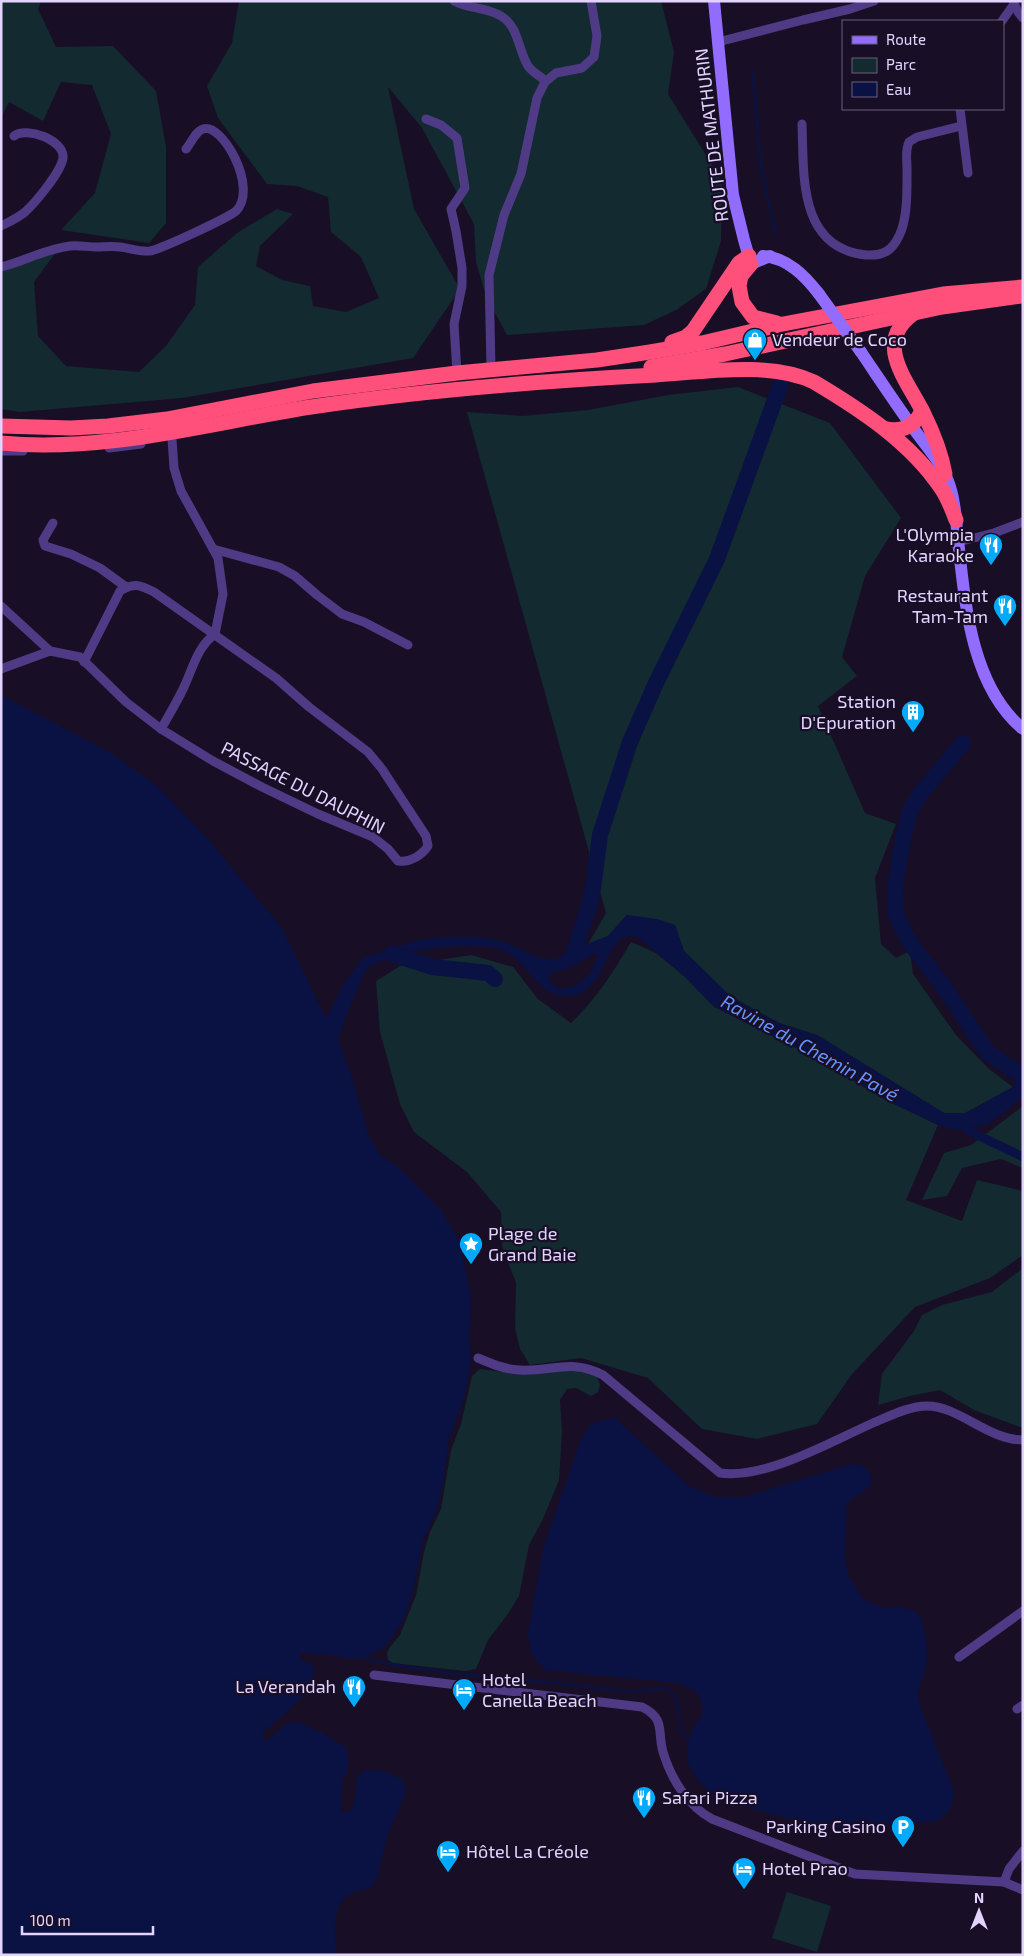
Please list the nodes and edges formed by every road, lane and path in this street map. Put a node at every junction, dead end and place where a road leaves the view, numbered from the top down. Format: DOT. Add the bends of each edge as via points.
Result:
graph roads {
  1 [pos="454,1"];
  2 [pos="591,1"];
  3 [pos="714,1"];
  4 [pos="874,1"];
  5 [pos="1014,2"];
  6 [pos="1023,18"];
  7 [pos="1003,20"];
  8 [pos="718,42"];
  9 [pos="546,81"];
  10 [pos="960,110"];
  11 [pos="426,119"];
  12 [pos="802,124"];
  13 [pos="961,126"];
  14 [pos="14,136"];
  15 [pos="186,149"];
  16 [pos="968,173"];
  17 [pos="1,226"];
  18 [pos="750,260"];
  19 [pos="1,268"];
  20 [pos="1023,287"];
  21 [pos="1023,296"];
  22 [pos="913,314"];
  23 [pos="783,324"];
  24 [pos="597,360"];
  25 [pos="491,369"];
  26 [pos="457,373"];
  27 [pos="578,379"];
  28 [pos="457,390"];
  29 [pos="922,410"];
  30 [pos="1,416"];
  31 [pos="911,425"];
  32 [pos="1,426"];
  33 [pos="71,428"];
  34 [pos="886,429"];
  35 [pos="172,439"];
  36 [pos="921,439"];
  37 [pos="1,443"];
  38 [pos="1,451"];
  39 [pos="928,472"];
  40 [pos="945,474"];
  41 [pos="956,520"];
  42 [pos="1023,522"];
  43 [pos="53,523"];
  44 [pos="958,542"];
  45 [pos="213,549"];
  46 [pos="126,588"];
  47 [pos="1,606"];
  48 [pos="215,634"];
  49 [pos="408,645"];
  50 [pos="50,650"];
  51 [pos="84,662"];
  52 [pos="1,669"];
  53 [pos="161,729"];
  54 [pos="1023,729"];
  55 [pos="478,1358"];
  56 [pos="1023,1440"];
  57 [pos="1023,1611"];
  58 [pos="960,1657"];
  59 [pos="374,1676"];
  60 [pos="1023,1851"];
  61 [pos="1004,1882"];
  62 [pos="1023,1890"];
  1 -- 9 [label="street" via="502,16 512,26 529,68"];
  2 -- 9 [label="street" via="597,36 594,57 582,68 556,72"];
  3 -- 8 [label="main road, ROUTE DE MATHURIN"];
  4 -- 8 [label="street" via="850,10"];
  5 -- 6 [label="street"];
  5 -- 7 [label="street"];
  8 -- 18 [label="main road, ROUTE DE MATHURIN" via="733,195"];
  9 -- 25 [label="street" via="537,98 521,174 504,215 489,275"];
  10 -- 13 [label="street"];
  11 -- 26 [label="street" via="457,138 465,188 451,209 462,268 462,286 454,324"];
  12 -- 13 [label="street" via="808,203 822,235 836,246 855,254 878,256 891,249 900,235 904,220 909,142"];
  13 -- 16 [label="street"];
  14 -- 17 [label="street" via="27,133 53,141 62,150 63,157 55,175 33,204"];
  15 -- 19 [label="street" via="197,133 206,128 231,149 244,190 242,203 230,216 150,251 112,246 72,246 41,252"];
  18 -- 23 [label="highway" via="739,286 744,307 760,320"];
  18 -- 24 [label="highway" via="739,263 686,337"];
  18 -- 31 [label="main road, bridge" via="770,256 802,274"];
  20 -- 23 [label="highway" via="943,294"];
  21 -- 22 [label="highway"];
  22 -- 27 [label="highway" via="725,354"];
  22 -- 29 [label="highway" via="905,319 895,334 894,349 904,379"];
  23 -- 24 [label="highway" via="702,343"];
  24 -- 25 [label="highway"];
  25 -- 26 [label="highway"];
  26 -- 33 [label="highway" via="313,391 167,419"];
  27 -- 28 [label="highway"];
  27 -- 34 [label="highway" via="757,370 786,373 814,382"];
  28 -- 35 [label="street" via="283,416"];
  28 -- 37 [label="highway" via="310,407 109,441"];
  29 -- 31 [label="highway"];
  29 -- 40 [label="highway"];
  30 -- 33 [label="highway"];
  31 -- 34 [label="highway" via="899,430"];
  31 -- 36 [label="main road"];
  32 -- 33 [label="highway"];
  34 -- 39 [label="highway"];
  35 -- 38 [label="street" via="89,450"];
  35 -- 45 [label="street" via="174,468 181,491"];
  36 -- 39 [label="main road"];
  36 -- 40 [label="main road"];
  39 -- 41 [label="highway" via="942,489"];
  40 -- 41 [label="main road"];
  41 -- 44 [label="main road"];
  42 -- 44 [label="street"];
  43 -- 46 [label="street" via="42,540 45,546 100,568"];
  44 -- 54 [label="main road" via="972,635 980,663 990,687 1013,721"];
  45 -- 48 [label="street" via="218,558 223,594"];
  45 -- 49 [label="street" via="279,567 342,614"];
  46 -- 48 [label="street" via="139,584"];
  46 -- 51 [label="street" via="120,591"];
  47 -- 50 [label="street"];
  48 -- 53 [label="street" via="207,639 197,655"];
  48 -- 53 [label="street, PASSAGE DU DAUPHIN" via="368,752 426,836 428,846 424,853 405,862 398,861 373,837 262,787 213,762"];
  50 -- 51 [label="street, PASSAGE DU DAUPHIN" via="80,657"];
  50 -- 52 [label="street"];
  51 -- 53 [label="street, PASSAGE DU DAUPHIN" via="126,702"];
  55 -- 56 [label="street" via="496,1367 520,1370 566,1365 590,1368 603,1375 720,1473 759,1470 782,1463 900,1412 926,1406 943,1408 994,1434"];
  57 -- 58 [label="street"];
  59 -- 61 [label="street" via="642,1706 658,1719 663,1752 677,1784 701,1813 712,1819 855,1874"];
  60 -- 61 [label="street" via="1009,1869"];
  61 -- 62 [label="street"];
}
